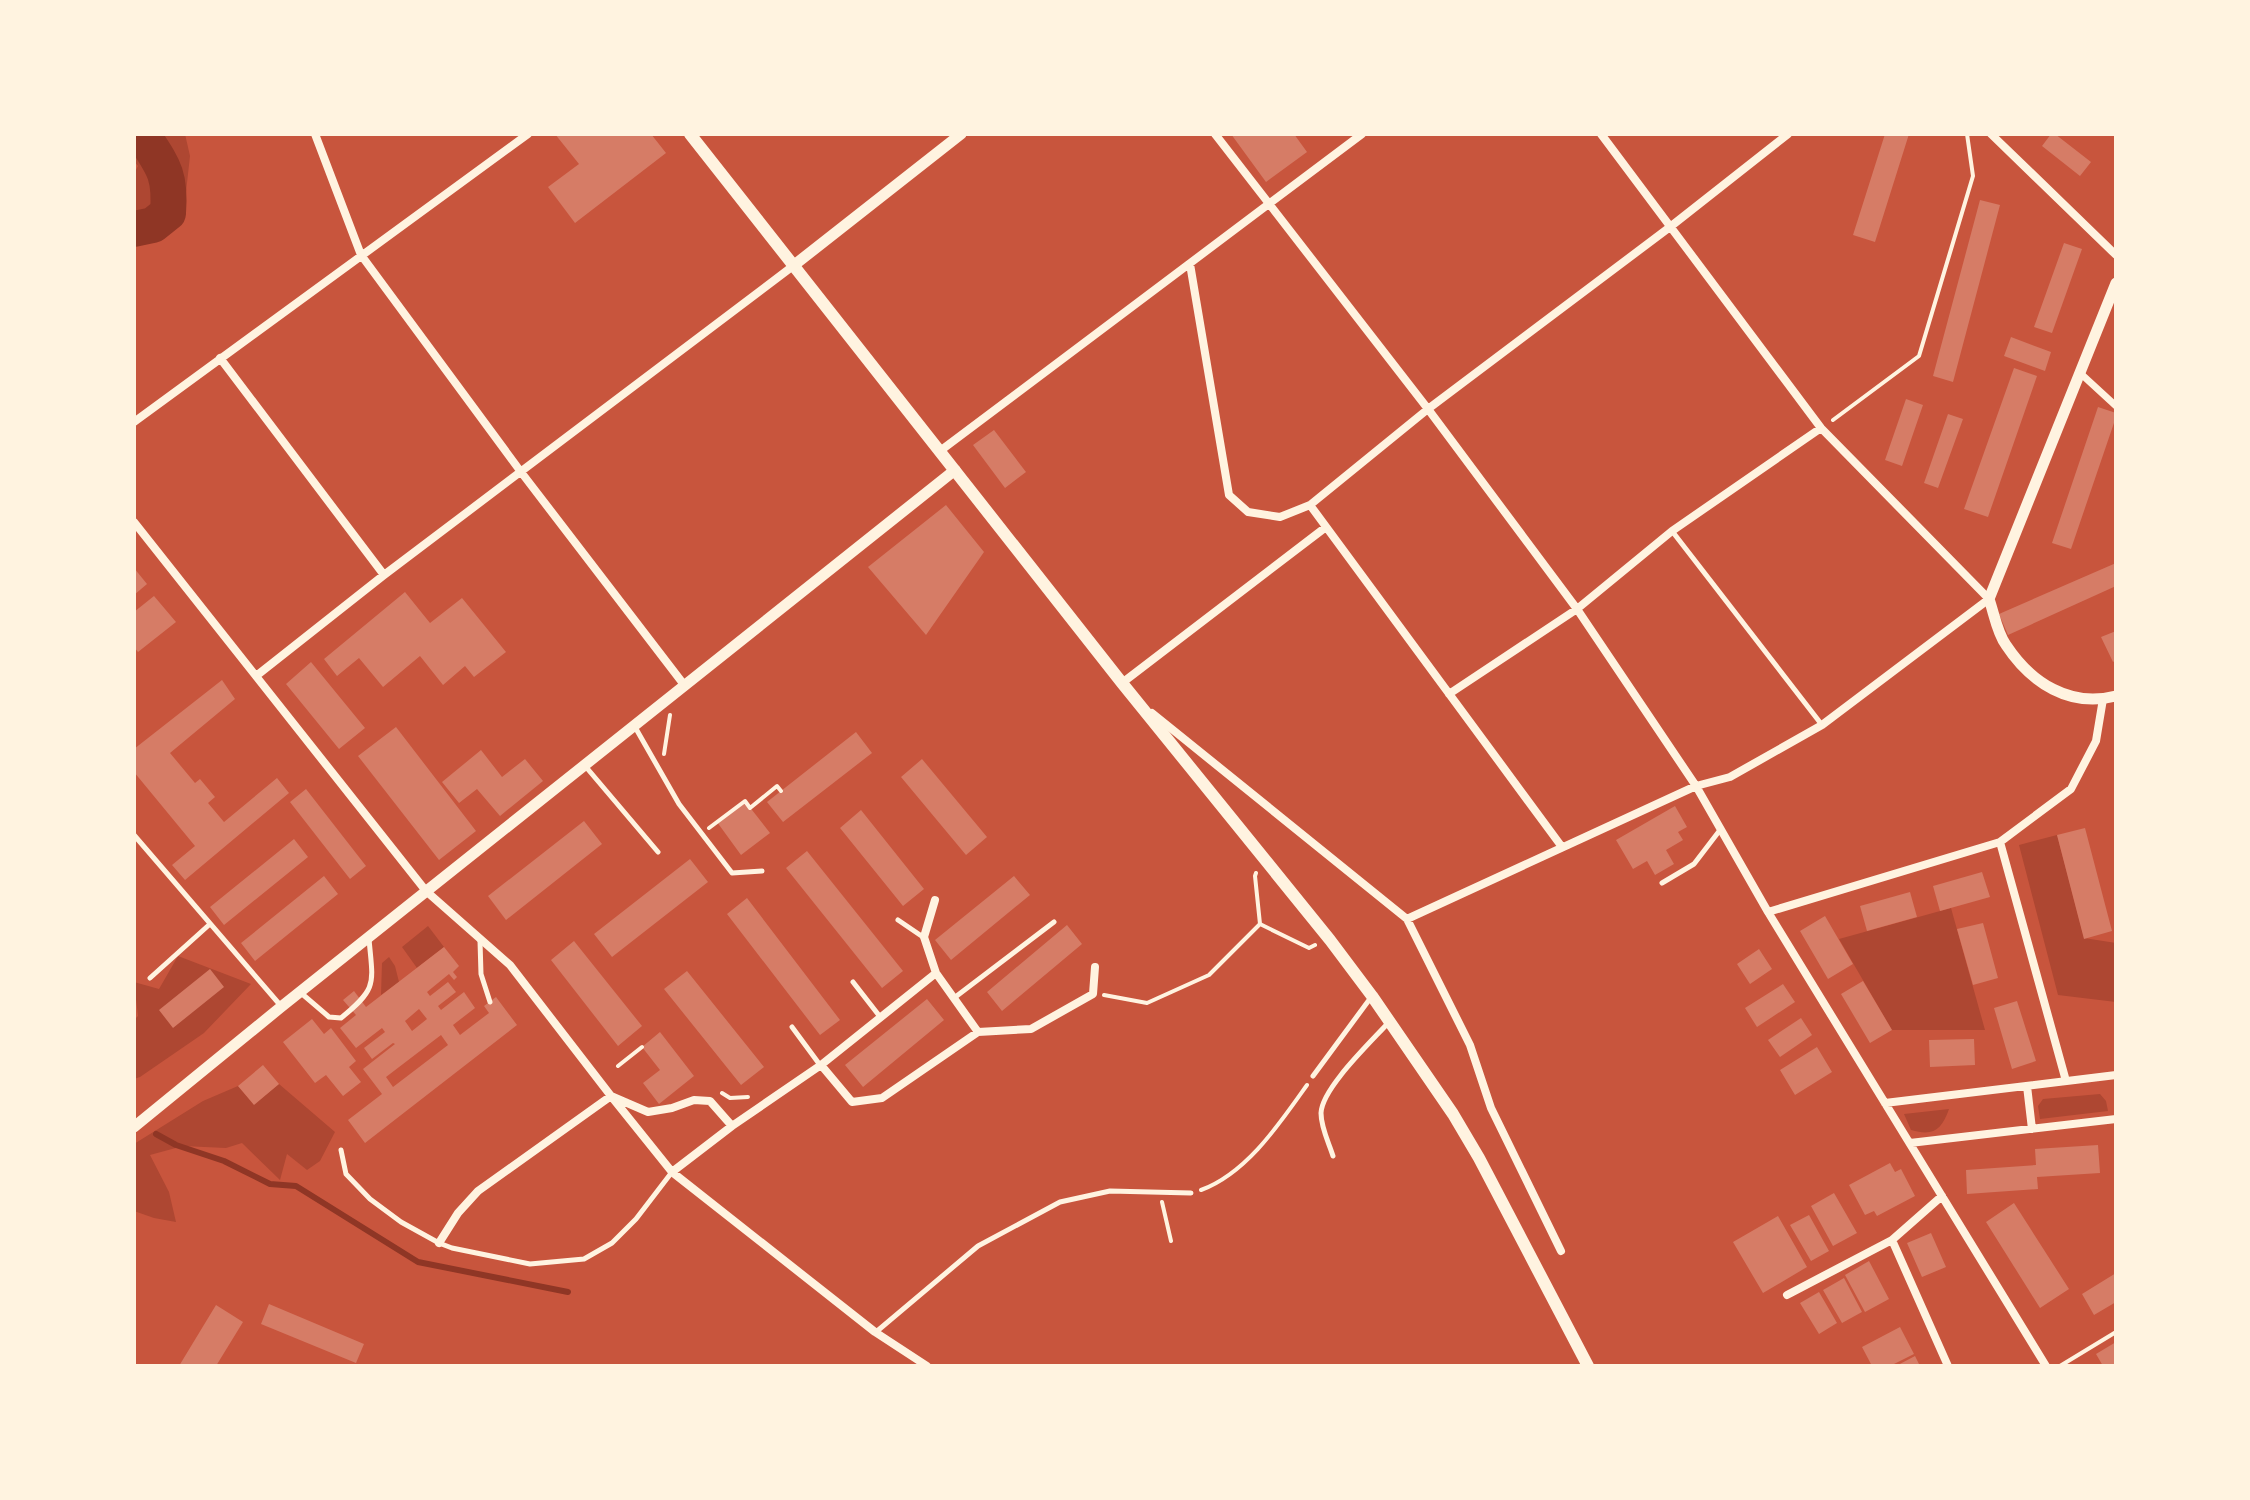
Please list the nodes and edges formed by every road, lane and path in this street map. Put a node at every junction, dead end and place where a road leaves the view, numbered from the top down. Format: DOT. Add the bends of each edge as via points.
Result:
graph roads {
  1 [pos="315,134"];
  2 [pos="528,134"];
  3 [pos="690,134"];
  4 [pos="961,134"];
  5 [pos="1215,134"];
  6 [pos="1362,134"];
  7 [pos="1601,134"];
  8 [pos="1788,134"];
  9 [pos="1967,134"];
  10 [pos="1991,134"];
  11 [pos="1269,202"];
  12 [pos="1670,227"];
  13 [pos="361,255"];
  14 [pos="2116,255"];
  15 [pos="1190,264"];
  16 [pos="793,266"];
  17 [pos="2116,283"];
  18 [pos="220,358"];
  19 [pos="2079,372"];
  20 [pos="2116,406"];
  21 [pos="1428,409"];
  22 [pos="134,422"];
  23 [pos="1821,428"];
  24 [pos="940,451"];
  25 [pos="955,470"];
  26 [pos="521,472"];
  27 [pos="1310,505"];
  28 [pos="134,522"];
  29 [pos="1326,527"];
  30 [pos="1672,531"];
  31 [pos="384,575"];
  32 [pos="1989,599"];
  33 [pos="1577,609"];
  34 [pos="256,676"];
  35 [pos="1122,683"];
  36 [pos="685,686"];
  37 [pos="1449,694"];
  38 [pos="2116,696"];
  39 [pos="673,697"];
  40 [pos="2103,699"];
  41 [pos="1140,703"];
  42 [pos="1822,725"];
  43 [pos="635,727"];
  44 [pos="585,766"];
  45 [pos="661,772"];
  46 [pos="1696,786"];
  47 [pos="781,791"];
  48 [pos="1721,829"];
  49 [pos="134,835"];
  50 [pos="701,835"];
  51 [pos="2000,842"];
  52 [pos="1562,847"];
  53 [pos="658,852"];
  54 [pos="1264,860"];
  55 [pos="762,871"];
  56 [pos="1662,883"];
  57 [pos="426,891"];
  58 [pos="935,900"];
  59 [pos="1768,912"];
  60 [pos="1407,919"];
  61 [pos="898,920"];
  62 [pos="1054,922"];
  63 [pos="210,924"];
  64 [pos="1260,924"];
  65 [pos="924,937"];
  66 [pos="368,938"];
  67 [pos="480,940"];
  68 [pos="1330,940"];
  69 [pos="1095,967"];
  70 [pos="936,973"];
  71 [pos="150,978"];
  72 [pos="853,982"];
  73 [pos="300,992"];
  74 [pos="1093,994"];
  75 [pos="1372,996"];
  76 [pos="954,998"];
  77 [pos="490,1002"];
  78 [pos="281,1007"];
  79 [pos="881,1018"];
  80 [pos="1389,1021"];
  81 [pos="792,1027"];
  82 [pos="978,1032"];
  83 [pos="642,1047"];
  84 [pos="821,1065"];
  85 [pos="618,1066"];
  86 [pos="1313,1076"];
  87 [pos="2116,1076"];
  88 [pos="2066,1081"];
  89 [pos="2116,1083"];
  90 [pos="2027,1086"];
  91 [pos="720,1091"];
  92 [pos="611,1096"];
  93 [pos="1885,1103"];
  94 [pos="761,1108"];
  95 [pos="2116,1119"];
  96 [pos="732,1126"];
  97 [pos="134,1127"];
  98 [pos="2032,1129"];
  99 [pos="1910,1143"];
  100 [pos="341,1150"];
  101 [pos="1333,1156"];
  102 [pos="672,1172"];
  103 [pos="1161,1192"];
  104 [pos="1191,1193"];
  105 [pos="1942,1196"];
  106 [pos="1892,1240"];
  107 [pos="1171,1241"];
  108 [pos="439,1243"];
  109 [pos="1561,1251"];
  110 [pos="1787,1295"];
  111 [pos="875,1332"];
  112 [pos="2116,1332"];
  113 [pos="927,1366"];
  114 [pos="1588,1366"];
  115 [pos="1948,1366"];
  116 [pos="2046,1366"];
  117 [pos="2059,1366"];
  1 -- 13 [label="street"];
  2 -- 13 [label="street"];
  3 -- 16 [label="main road"];
  4 -- 16 [label="street"];
  5 -- 11 [label="street"];
  6 -- 11 [label="street"];
  7 -- 12 [label="street"];
  8 -- 12 [label="street"];
  9 -- 23 [label="path" via="1973,176 1919,356"];
  10 -- 14 [label="street"];
  11 -- 15 [label="street"];
  11 -- 21 [label="street"];
  12 -- 21 [label="street"];
  12 -- 23 [label="street"];
  13 -- 18 [label="street"];
  13 -- 26 [label="street"];
  15 -- 24 [label="street"];
  15 -- 27 [label="street" via="1229,495 1248,512 1280,517"];
  16 -- 24 [label="main road"];
  16 -- 26 [label="street"];
  17 -- 19 [label="street"];
  18 -- 22 [label="street"];
  18 -- 31 [label="street"];
  19 -- 20 [label="street"];
  19 -- 32 [label="street"];
  21 -- 27 [label="street"];
  21 -- 33 [label="street"];
  23 -- 30 [label="street"];
  23 -- 32 [label="street"];
  24 -- 25 [label="main road"];
  25 -- 35 [label="main road"];
  25 -- 36 [label="street"];
  26 -- 31 [label="street"];
  26 -- 36 [label="street"];
  27 -- 29 [label="street"];
  28 -- 34 [label="street"];
  29 -- 35 [label="street"];
  29 -- 37 [label="street"];
  30 -- 33 [label="street"];
  30 -- 42 [label="lane"];
  31 -- 34 [label="street"];
  32 -- 40 [label="street" via="2004,643 2035,679 2064,695"];
  32 -- 42 [label="street"];
  33 -- 37 [label="street"];
  33 -- 46 [label="street"];
  34 -- 57 [label="street"];
  35 -- 41 [label="main road"];
  36 -- 39 [label="street"];
  37 -- 52 [label="street"];
  38 -- 40 [label="street"];
  39 -- 43 [label="street"];
  39 -- 45 [label="path"];
  40 -- 51 [label="street" via="2096,741 2071,789"];
  41 -- 54 [label="main road"];
  41 -- 60 [label="street"];
  42 -- 46 [label="street" via="1730,777"];
  43 -- 44 [label="street"];
  43 -- 45 [label="lane"];
  44 -- 53 [label="lane"];
  44 -- 57 [label="street"];
  45 -- 50 [label="lane"];
  46 -- 48 [label="street"];
  46 -- 52 [label="street"];
  47 -- 50 [label="path" via="777,786 750,808 745,801"];
  48 -- 56 [label="lane" via="1694,864"];
  48 -- 59 [label="street"];
  49 -- 63 [label="lane"];
  50 -- 55 [label="lane" via="732,873"];
  51 -- 59 [label="street"];
  51 -- 88 [label="street"];
  52 -- 60 [label="street"];
  54 -- 64 [label="path" via="1255,876"];
  54 -- 68 [label="main road"];
  57 -- 66 [label="street"];
  57 -- 67 [label="street"];
  58 -- 65 [label="street"];
  59 -- 93 [label="street"];
  60 -- 109 [label="street" via="1470,1045 1491,1108"];
  61 -- 65 [label="lane"];
  62 -- 76 [label="lane"];
  63 -- 71 [label="lane"];
  63 -- 78 [label="lane"];
  64 -- 68 [label="path" via="1309,948"];
  64 -- 74 [label="path" via="1209,975 1147,1003"];
  65 -- 70 [label="street"];
  66 -- 73 [label="street"];
  66 -- 73 [label="lane" via="373,980 369,992 341,1018 329,1017"];
  67 -- 77 [label="lane" via="481,974"];
  67 -- 92 [label="street" via="510,965"];
  68 -- 75 [label="main road"];
  69 -- 74 [label="street"];
  70 -- 76 [label="street"];
  70 -- 79 [label="street"];
  72 -- 79 [label="lane"];
  73 -- 78 [label="street"];
  74 -- 82 [label="street" via="1031,1029"];
  75 -- 80 [label="main road"];
  75 -- 86 [label="lane"];
  76 -- 82 [label="street"];
  78 -- 97 [label="street"];
  79 -- 84 [label="street"];
  80 -- 101 [label="lane" via="1323,1099 1322,1124"];
  80 -- 114 [label="main road" via="1479,1158"];
  81 -- 84 [label="lane"];
  82 -- 84 [label="street" via="882,1098 852,1102"];
  83 -- 85 [label="path"];
  84 -- 94 [label="street"];
  86 -- 104 [label="path" via="1261,1148 1206,1189"];
  87 -- 88 [label="street"];
  87 -- 89 [label="street"];
  88 -- 90 [label="street"];
  90 -- 93 [label="street"];
  90 -- 98 [label="street"];
  91 -- 94 [label="path" via="730,1098 748,1097"];
  92 -- 96 [label="street" via="648,1112 710,1101"];
  92 -- 102 [label="street"];
  92 -- 108 [label="street" via="478,1191"];
  93 -- 99 [label="street"];
  94 -- 96 [label="street"];
  95 -- 98 [label="street"];
  96 -- 102 [label="street"];
  98 -- 99 [label="street"];
  99 -- 105 [label="street"];
  100 -- 108 [label="lane" via="346,1174 370,1199"];
  102 -- 108 [label="lane" via="612,1243 584,1259 530,1264"];
  102 -- 111 [label="street"];
  103 -- 104 [label="lane"];
  103 -- 107 [label="path"];
  103 -- 111 [label="lane" via="1110,1191 1060,1202 978,1246"];
  105 -- 106 [label="street"];
  105 -- 116 [label="street"];
  106 -- 110 [label="street"];
  106 -- 115 [label="street"];
  111 -- 113 [label="street"];
  112 -- 117 [label="path"];
}
